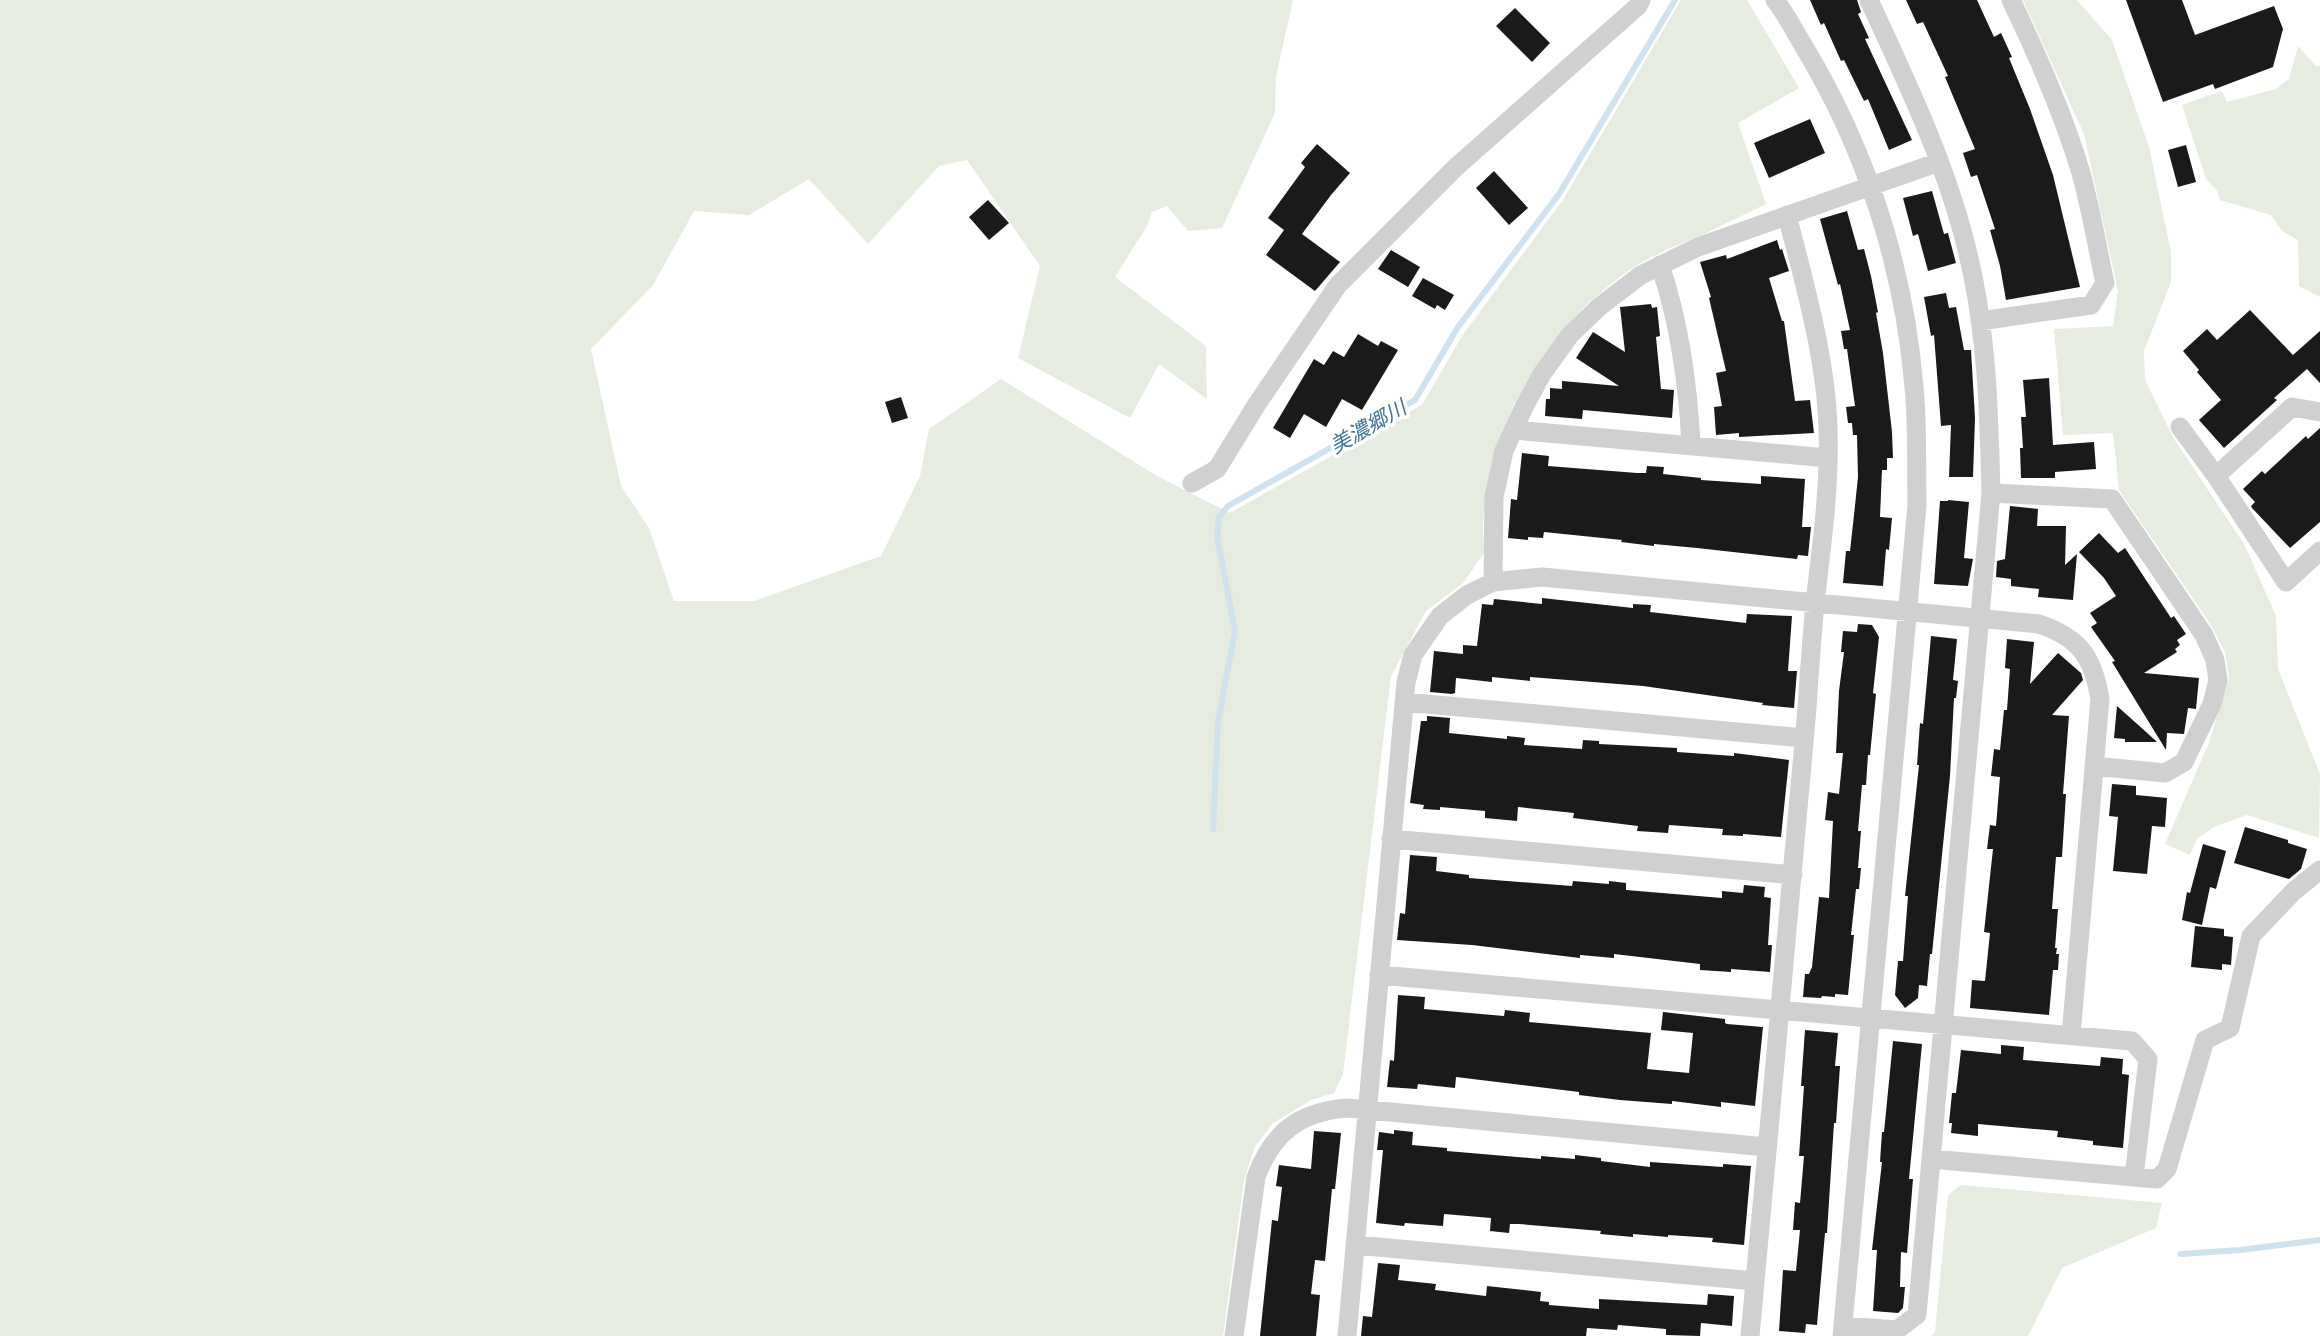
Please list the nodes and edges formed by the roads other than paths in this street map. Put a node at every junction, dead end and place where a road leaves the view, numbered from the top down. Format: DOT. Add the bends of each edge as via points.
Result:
graph roads {
  1 [pos="1641,0"];
  2 [pos="1775,0"];
  3 [pos="1869,0"];
  4 [pos="2011,0"];
  5 [pos="1939,162"];
  6 [pos="1871,187"];
  7 [pos="1787,215"];
  8 [pos="1660,265"];
  9 [pos="1980,321"];
  10 [pos="2320,412"];
  11 [pos="2180,427"];
  12 [pos="1514,430"];
  13 [pos="1691,445"];
  14 [pos="1828,458"];
  15 [pos="2216,476"];
  16 [pos="1192,483"];
  17 [pos="1991,493"];
  18 [pos="2320,551"];
  19 [pos="1493,582"];
  20 [pos="1815,604"];
  21 [pos="1907,612"];
  22 [pos="1979,618"];
  23 [pos="1404,702"];
  24 [pos="1804,738"];
  25 [pos="2094,766"];
  26 [pos="1391,839"];
  27 [pos="2320,870"];
  28 [pos="1793,875"];
  29 [pos="1379,975"];
  30 [pos="1781,1011"];
  31 [pos="1870,1018"];
  32 [pos="1942,1024"];
  33 [pos="2071,1035"];
  34 [pos="1367,1110"];
  35 [pos="1767,1146"];
  36 [pos="1931,1159"];
  37 [pos="2134,1177"];
  38 [pos="1354,1245"];
  39 [pos="1755,1281"];
  40 [pos="1842,1331"];
  41 [pos="1234,1336"];
  42 [pos="1347,1336"];
  43 [pos="1750,1336"];
  1 -- 16 [label="street" via="1600,42 1455,168 1338,285 1217,469"];
  2 -- 6 [label="street" via="1821,74"];
  3 -- 5 [label="street" via="1924,117"];
  4 -- 9 [label="street" via="2069,137 2105,283 2091,305"];
  5 -- 6 [label="street"];
  5 -- 9 [label="street" via="1968,254"];
  6 -- 7 [label="street"];
  6 -- 21 [label="street" via="1896,268 1914,388 1917,505"];
  7 -- 8 [label="street"];
  7 -- 14 [label="street" via="1822,374"];
  8 -- 12 [label="street" via="1599,307 1570,335 1542,374"];
  8 -- 13 [label="street" via="1681,345"];
  9 -- 17 [label="street" via="1989,406"];
  10 -- 15 [label="street" via="2292,407"];
  11 -- 15 [label="street"];
  12 -- 13 [label="street"];
  12 -- 19 [label="street" via="1504,451 1494,497"];
  13 -- 14 [label="street"];
  14 -- 20 [label="street"];
  15 -- 18 [label="street" via="2286,582"];
  17 -- 22 [label="street"];
  17 -- 25 [label="street" via="2112,499 2204,635 2215,660 2218,680 2212,704 2184,762 2165,773"];
  19 -- 20 [label="street" via="1542,577"];
  19 -- 23 [label="street" via="1440,616 1413,655"];
  20 -- 21 [label="street"];
  20 -- 24 [label="street"];
  21 -- 22 [label="street"];
  21 -- 31 [label="street"];
  22 -- 25 [label="street" via="2039,624 2059,631 2088,658 2100,699"];
  22 -- 32 [label="street"];
  23 -- 24 [label="street"];
  23 -- 26 [label="street"];
  24 -- 28 [label="street"];
  25 -- 33 [label="street"];
  26 -- 28 [label="street"];
  26 -- 29 [label="street"];
  27 -- 37 [label="street" via="2251,936 2230,1028 2205,1040 2167,1169 2157,1179"];
  28 -- 30 [label="street"];
  29 -- 30 [label="street"];
  29 -- 34 [label="street"];
  30 -- 31 [label="street"];
  30 -- 35 [label="street"];
  31 -- 32 [label="street"];
  31 -- 40 [label="street"];
  32 -- 33 [label="street"];
  32 -- 36 [label="street"];
  33 -- 37 [label="street" via="2132,1041 2148,1059"];
  34 -- 35 [label="street"];
  34 -- 38 [label="street"];
  34 -- 41 [label="street" via="1324,1110 1295,1123 1263,1158 1256,1177"];
  35 -- 39 [label="street"];
  36 -- 37 [label="street"];
  36 -- 40 [label="street" via="1917,1315 1897,1330"];
  38 -- 39 [label="street"];
  38 -- 42 [label="street"];
  39 -- 43 [label="street"];
}
